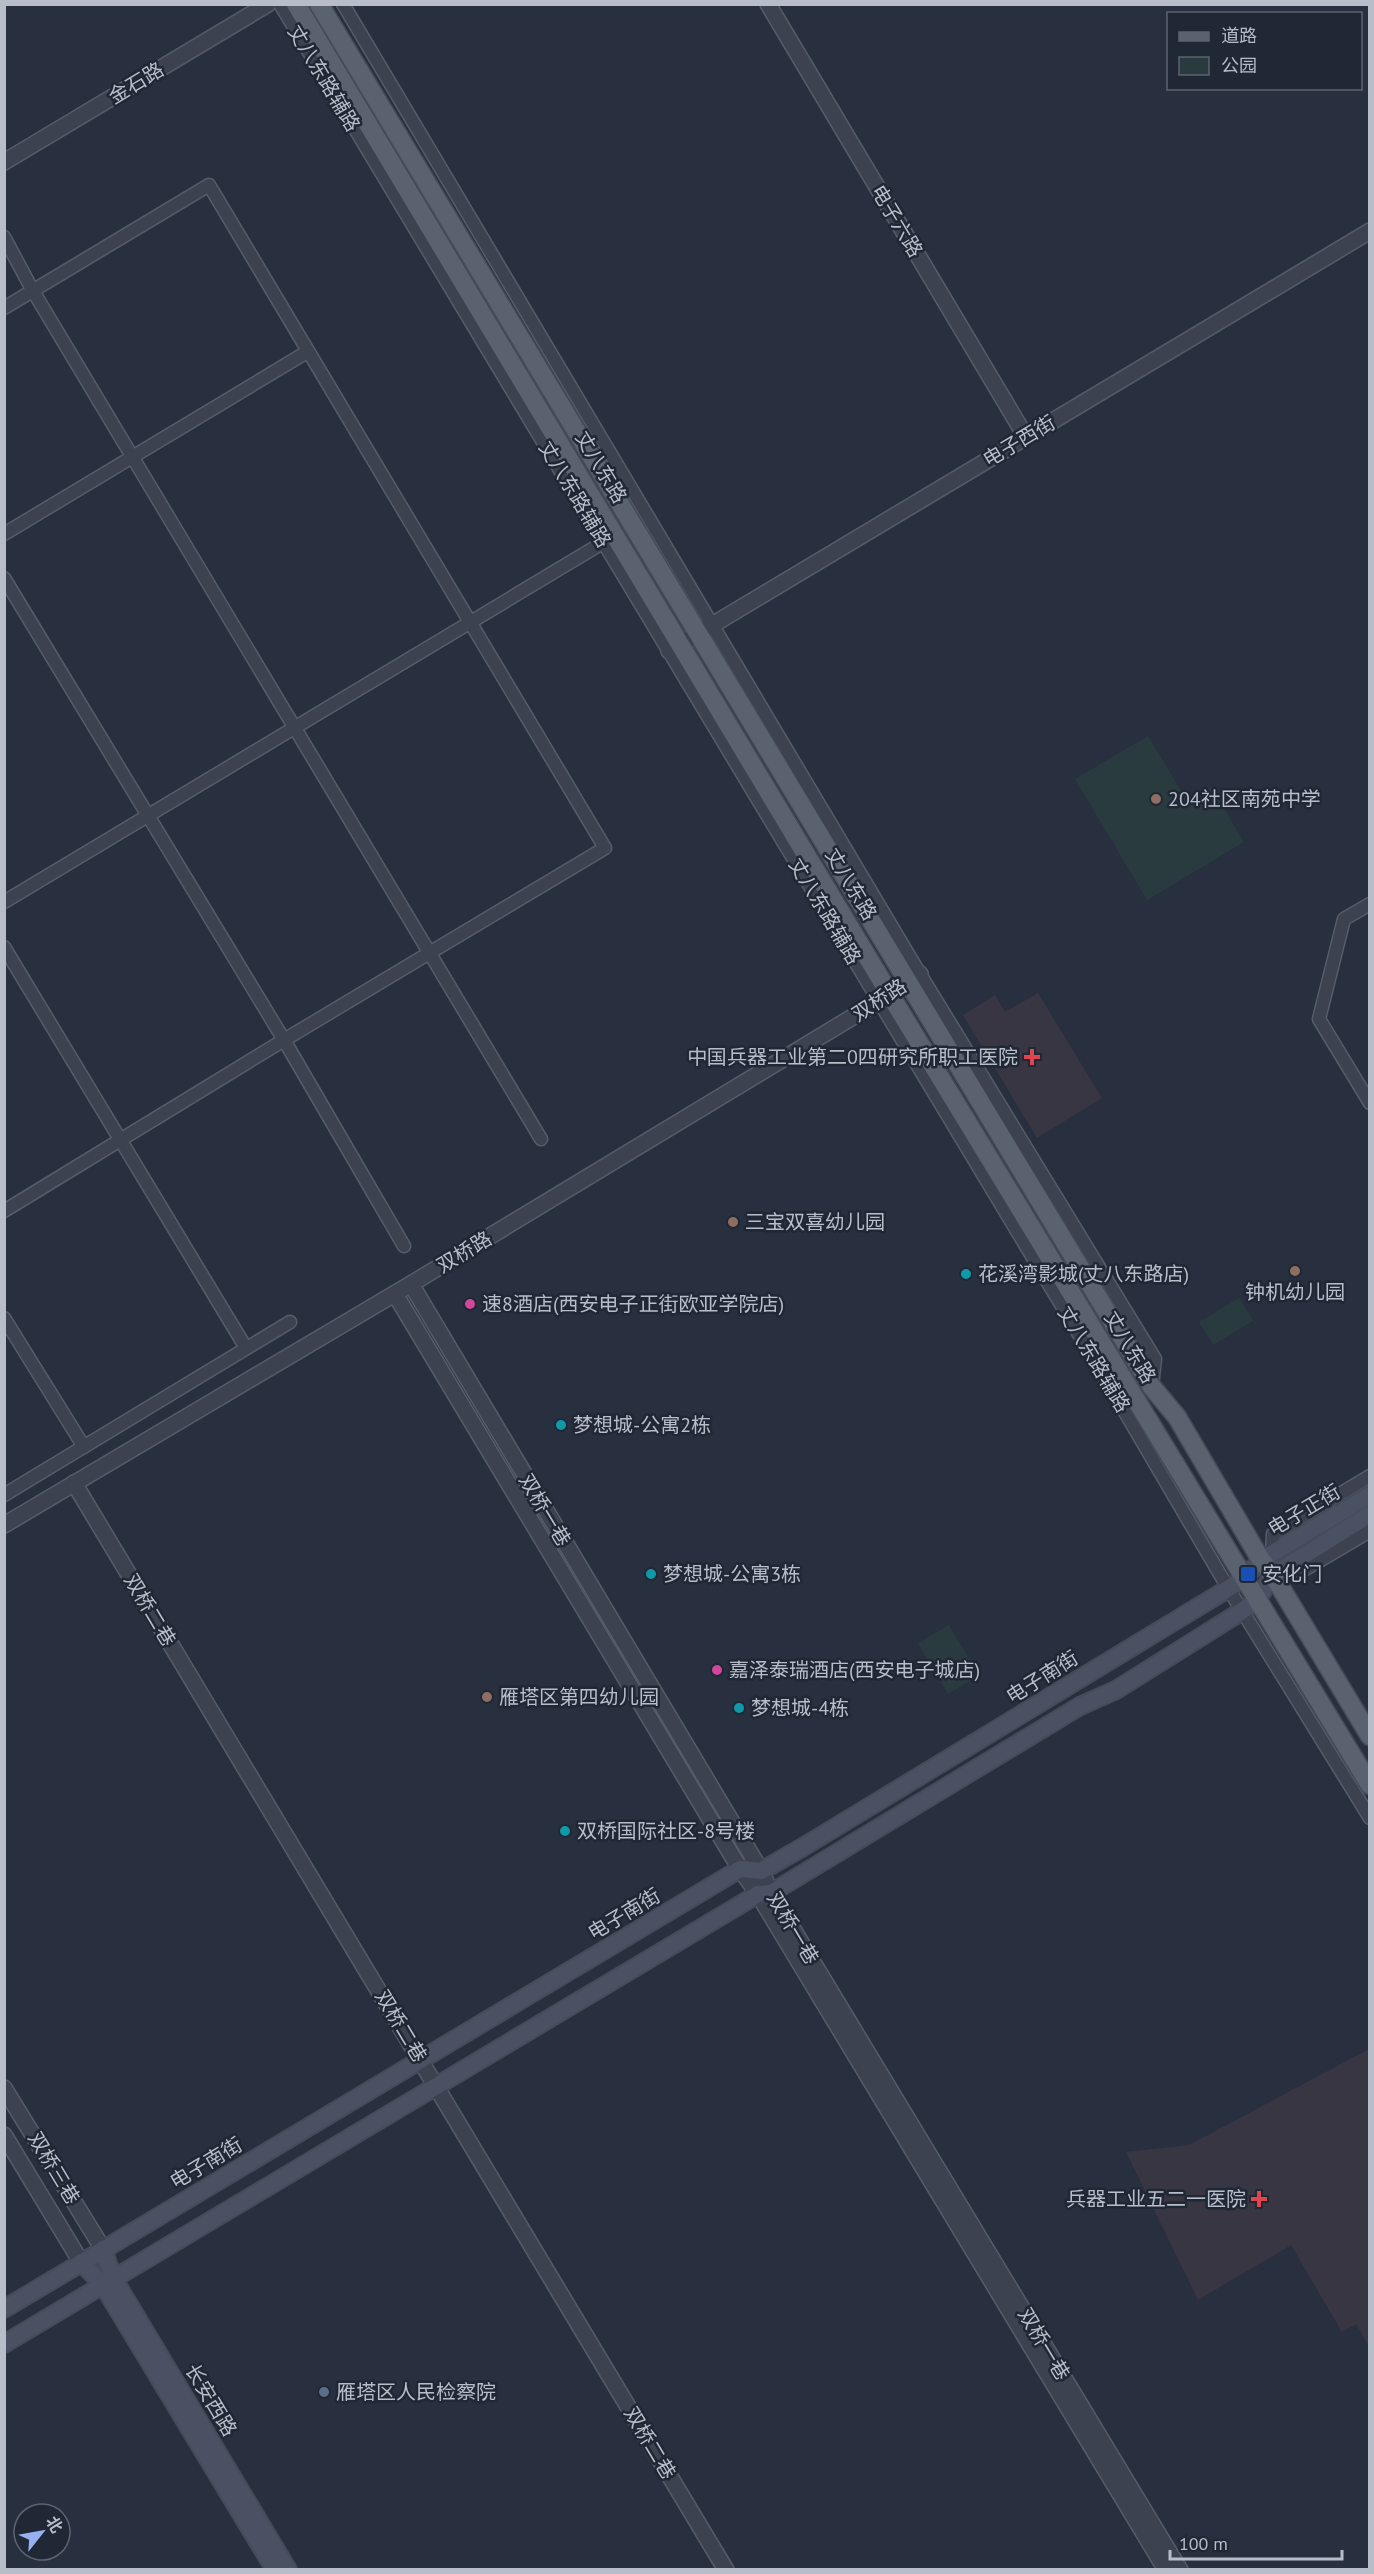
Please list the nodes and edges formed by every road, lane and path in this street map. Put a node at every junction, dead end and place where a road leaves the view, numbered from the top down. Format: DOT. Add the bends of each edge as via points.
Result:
graph roads {
  1 [pos="268,4"];
  2 [pos="280,4"];
  3 [pos="296,4"];
  4 [pos="319,4"];
  5 [pos="343,4"];
  6 [pos="768,4"];
  7 [pos="4,162"];
  8 [pos="1370,231"];
  9 [pos="4,237"];
  10 [pos="33,291"];
  11 [pos="4,308"];
  12 [pos="307,352"];
  13 [pos="1026,437"];
  14 [pos="132,457"];
  15 [pos="4,534"];
  16 [pos="610,539"];
  17 [pos="4,578"];
  18 [pos="470,622"];
  19 [pos="705,628"];
  20 [pos="675,647"];
  21 [pos="295,727"];
  22 [pos="148,815"];
  23 [pos="4,902"];
  24 [pos="1370,904"];
  25 [pos="4,946"];
  26 [pos="431,953"];
  27 [pos="914,977"];
  28 [pos="884,997"];
  29 [pos="284,1040"];
  30 [pos="1370,1103"];
  31 [pos="541,1139"];
  32 [pos="122,1140"];
  33 [pos="4,1211"];
  34 [pos="404,1246"];
  35 [pos="411,1284"];
  36 [pos="395,1294"];
  37 [pos="4,1318"];
  38 [pos="290,1322"];
  39 [pos="246,1348"];
  40 [pos="84,1447"];
  41 [pos="1370,1476"];
  42 [pos="74,1484"];
  43 [pos="4,1495"];
  44 [pos="1370,1495"];
  45 [pos="1370,1514"];
  46 [pos="4,1526"];
  47 [pos="1370,1531"];
  48 [pos="1266,1557"];
  49 [pos="1279,1571"];
  50 [pos="1236,1583"];
  51 [pos="1257,1599"];
  52 [pos="1242,1611"];
  53 [pos="1369,1734"];
  54 [pos="1370,1785"];
  55 [pos="1370,1818"];
  56 [pos="740,1869"];
  57 [pos="761,1871"];
  58 [pos="765,1894"];
  59 [pos="420,2059"];
  60 [pos="436,2086"];
  61 [pos="4,2088"];
  62 [pos="4,2135"];
  63 [pos="103,2249"];
  64 [pos="81,2262"];
  65 [pos="108,2282"];
  66 [pos="4,2309"];
  67 [pos="4,2344"];
  68 [pos="275,2570"];
  69 [pos="288,2570"];
  70 [pos="726,2570"];
  71 [pos="1166,2570"];
  72 [pos="1180,2570"];
  1 -- 7 [label="street, 金石路"];
  2 -- 16 [label="street, 丈八东路辅路"];
  3 -- 16 [label="main road, 丈八东路"];
  4 -- 19 [label="main road, 丈八东路"];
  5 -- 19 [label="street"];
  6 -- 13 [label="street, 电子六路"];
  8 -- 13 [label="street, 电子西街"];
  9 -- 10 [label="street"];
  10 -- 11 [label="street"];
  10 -- 12 [label="street" via="208,185"];
  10 -- 14 [label="street"];
  12 -- 14 [label="street"];
  12 -- 18 [label="street"];
  13 -- 19 [label="street, 电子西街"];
  14 -- 15 [label="street"];
  14 -- 21 [label="street"];
  16 -- 18 [label="street"];
  16 -- 20 [label="main road, 丈八东路"];
  17 -- 22 [label="street"];
  18 -- 21 [label="street"];
  18 -- 26 [label="street" via="605,848"];
  19 -- 20 [label="street, 电子西街"];
  19 -- 27 [label="main road, 丈八东路"];
  20 -- 28 [label="main road, 丈八东路"];
  21 -- 22 [label="street"];
  21 -- 26 [label="street"];
  22 -- 23 [label="street"];
  22 -- 29 [label="street"];
  24 -- 30 [label="street" via="1344,919 1319,1019"];
  25 -- 32 [label="street"];
  26 -- 29 [label="street"];
  26 -- 31 [label="street"];
  27 -- 28 [label="street, 双桥路"];
  27 -- 48 [label="main road, 丈八东路" via="1103,1291 1152,1387 1177,1417"];
  28 -- 35 [label="street, 双桥路"];
  28 -- 50 [label="main road, 丈八东路"];
  29 -- 32 [label="street"];
  29 -- 34 [label="street"];
  32 -- 33 [label="street"];
  32 -- 39 [label="street"];
  35 -- 36 [label="street, 双桥路"];
  35 -- 57 [label="street, 双桥一巷"];
  36 -- 42 [label="street, 双桥路"];
  36 -- 56 [label="street, 双桥一巷"];
  37 -- 40 [label="street"];
  38 -- 39 [label="street"];
  39 -- 40 [label="street"];
  40 -- 43 [label="street"];
  41 -- 48 [label="street" via="1272,1534"];
  42 -- 46 [label="street, 双桥路"];
  42 -- 59 [label="street, 双桥二巷"];
  44 -- 48 [label="main road, 电子正街"];
  45 -- 49 [label="main road, 电子正街"];
  47 -- 49 [label="street" via="1302,1571"];
  48 -- 49 [label="main road, 丈八东路"];
  48 -- 50 [label="main road, 电子南街"];
  49 -- 51 [label="main road, 电子正街"];
  49 -- 53 [label="main road, 丈八东路"];
  50 -- 51 [label="main road, 丈八东路"];
  50 -- 52 [label="street"];
  50 -- 57 [label="main road, 电子南街"];
  51 -- 52 [label="main road"];
  51 -- 54 [label="main road, 丈八东路"];
  52 -- 55 [label="street"];
  52 -- 58 [label="main road" via="1116,1690 1080,1706"];
  56 -- 57 [label="main road"];
  56 -- 58 [label="street, 双桥一巷"];
  56 -- 59 [label="main road, 电子南街"];
  57 -- 58 [label="street, 双桥一巷"];
  58 -- 60 [label="main road"];
  58 -- 71 [label="street, 双桥一巷"];
  58 -- 72 [label="street, 双桥一巷"];
  59 -- 60 [label="street, 双桥二巷"];
  59 -- 63 [label="main road, 电子南街"];
  60 -- 65 [label="main road"];
  60 -- 70 [label="street, 双桥二巷"];
  61 -- 63 [label="street, 双桥三巷"];
  62 -- 64 [label="street, 双桥三巷"];
  63 -- 64 [label="main road, 电子南街"];
  63 -- 65 [label="main road, 长安西路"];
  64 -- 65 [label="main road, 长安西路"];
  64 -- 66 [label="main road, 电子南街"];
  65 -- 67 [label="main road"];
  65 -- 68 [label="main road, 长安西路"];
  65 -- 69 [label="main road, 长安西路"];
}
